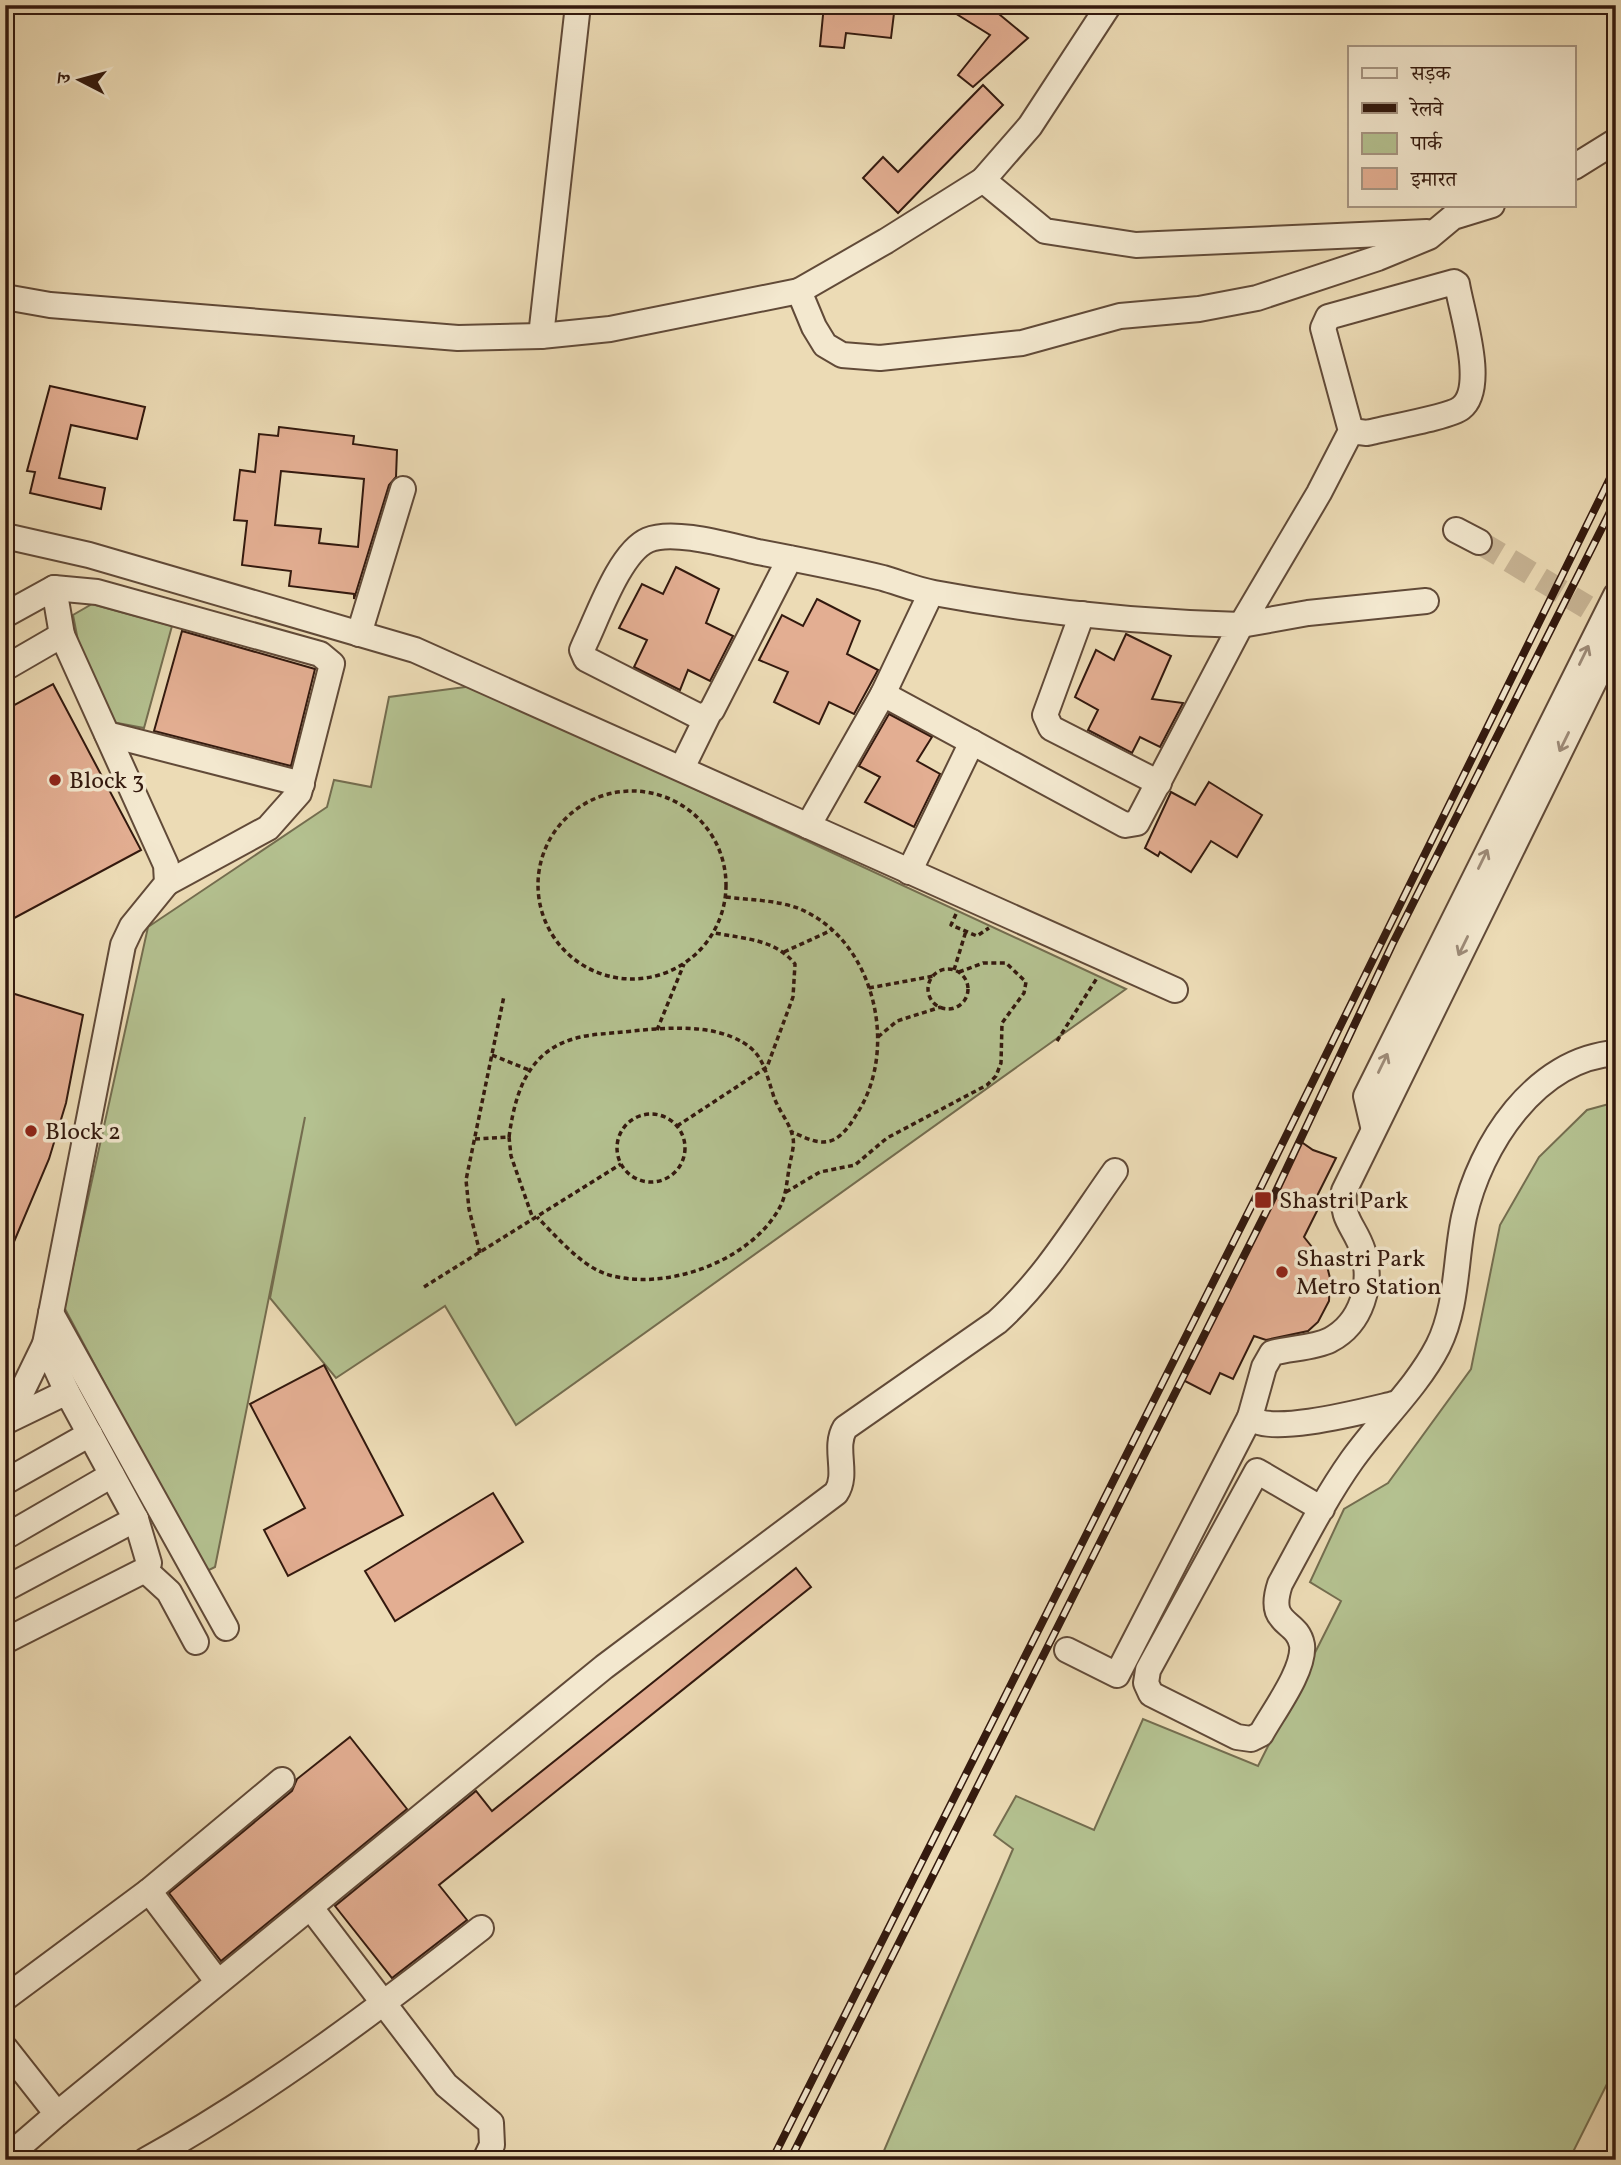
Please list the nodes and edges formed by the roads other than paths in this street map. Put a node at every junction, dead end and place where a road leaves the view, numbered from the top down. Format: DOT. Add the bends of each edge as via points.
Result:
graph roads {
  1 [pos="578,5"];
  2 [pos="1109,5"];
  3 [pos="1616,141"];
  4 [pos="1576,166"];
  5 [pos="983,180"];
  6 [pos="1488,206"];
  7 [pos="1435,232"];
  8 [pos="799,290"];
  9 [pos="5,297"];
  10 [pos="541,336"];
  11 [pos="1352,431"];
  12 [pos="403,489"];
  13 [pos="1456,530"];
  14 [pos="5,536"];
  15 [pos="1479,542"];
  16 [pos="790,558"];
  17 [pos="54,589"];
  18 [pos="931,593"];
  19 [pos="1426,601"];
  20 [pos="1605,610"];
  21 [pos="1082,614"];
  22 [pos="5,615"];
  23 [pos="1241,625"];
  24 [pos="359,634"];
  25 [pos="62,635"];
  26 [pos="1616,637"];
  27 [pos="5,668"];
  28 [pos="883,694"];
  29 [pos="708,715"];
  30 [pos="107,734"];
  31 [pos="972,742"];
  32 [pos="682,768"];
  33 [pos="1158,783"];
  34 [pos="302,784"];
  35 [pos="808,827"];
  36 [pos="909,872"];
  37 [pos="167,883"];
  38 [pos="1175,990"];
  39 [pos="1616,1053"];
  40 [pos="1373,1126"];
  41 [pos="1115,1171"];
  42 [pos="51,1313"];
  43 [pos="45,1344"];
  44 [pos="67,1392"];
  45 [pos="1394,1404"];
  46 [pos="1250,1417"];
  47 [pos="7,1421"];
  48 [pos="90,1434"];
  49 [pos="112,1475"];
  50 [pos="5,1482"];
  51 [pos="1322,1509"];
  52 [pos="136,1518"];
  53 [pos="5,1537"];
  54 [pos="145,1570"];
  55 [pos="5,1589"];
  56 [pos="226,1628"];
  57 [pos="5,1641"];
  58 [pos="196,1642"];
  59 [pos="1067,1650"];
  60 [pos="282,1780"];
  61 [pos="149,1891"];
  62 [pos="311,1908"];
  63 [pos="481,1928"];
  64 [pos="217,1981"];
  65 [pos="5,1998"];
  66 [pos="385,2003"];
  67 [pos="5,2048"];
  68 [pos="57,2114"];
  69 [pos="5,2159"];
  70 [pos="146,2160"];
  71 [pos="485,2160"];
  1 -- 10 [label="street"];
  2 -- 5 [label="street" via="1030,127"];
  3 -- 4 [label="street"];
  5 -- 7 [label="street" via="1045,231 1136,245"];
  5 -- 8 [label="street"];
  6 -- 7 [label="street" via="1453,216"];
  7 -- 8 [label="street" via="1378,258 1257,298 1120,316 1022,343 892,357 842,355 825,345"];
  8 -- 10 [label="street" via="610,329"];
  9 -- 10 [label="street" via="50,305 458,338"];
  11 -- 11 [label="street" via="1367,433 1460,410 1470,397 1475,381 1457,284 1328,317 1323,328"];
  11 -- 23 [label="street"];
  12 -- 24 [label="street"];
  13 -- 15 [label="street"];
  14 -- 24 [label="street" via="89,555"];
  16 -- 18 [label="street"];
  16 -- 29 [label="street"];
  16 -- 29 [label="street" via="660,537 645,541 625,560 583,655 696,718"];
  17 -- 22 [label="street"];
  17 -- 25 [label="street"];
  17 -- 34 [label="street" via="97,592 327,658 331,674"];
  18 -- 21 [label="street"];
  18 -- 28 [label="street"];
  19 -- 23 [label="street"];
  40 -- 20 [label="street, one-way" via="1366,1096"];
  21 -- 23 [label="street" via="1146,622"];
  21 -- 33 [label="street" via="1045,722"];
  23 -- 33 [label="street"];
  24 -- 32 [label="street" via="415,650"];
  25 -- 27 [label="street"];
  25 -- 30 [label="street"];
  26 -- 40 [label="street, one-way"];
  28 -- 31 [label="street"];
  28 -- 35 [label="street"];
  29 -- 32 [label="street"];
  30 -- 34 [label="street"];
  30 -- 37 [label="street" via="166,865"];
  31 -- 33 [label="street" via="1125,825 1137,823"];
  31 -- 36 [label="street"];
  32 -- 35 [label="street"];
  34 -- 37 [label="street" via="268,828"];
  35 -- 36 [label="street"];
  36 -- 38 [label="street"];
  37 -- 42 [label="street" via="132,926 123,945"];
  39 -- 45 [label="street" via="1552,1076 1517,1108 1478,1172 1458,1248 1452,1308 1438,1346"];
  40 -- 46 [label="street" via="1344,1191 1343,1205 1368,1275 1363,1304 1350,1323 1329,1340 1272,1353"];
  41 -- 62 [label="street" via="1037,1283 1017,1304 845,1428 839,1446 841,1485 836,1493 604,1667"];
  42 -- 43 [label="street"];
  42 -- 56 [label="street"];
  43 -- 44 [label="street"];
  43 -- 47 [label="street"];
  44 -- 47 [label="street"];
  44 -- 48 [label="street"];
  45 -- 46 [label="street" via="1267,1426"];
  45 -- 51 [label="street"];
  46 -- 59 [label="street" via="1117,1675"];
  48 -- 49 [label="street"];
  48 -- 50 [label="street"];
  49 -- 52 [label="street"];
  49 -- 53 [label="street"];
  51 -- 51 [label="street" via="1275,1599 1277,1611 1302,1647 1299,1668 1261,1734 1251,1739 1237,1737 1151,1694 1146,1684 1148,1670 1257,1471"];
  52 -- 54 [label="street" via="149,1558"];
  52 -- 55 [label="street"];
  54 -- 57 [label="street"];
  54 -- 58 [label="street" via="169,1592"];
  60 -- 61 [label="street"];
  61 -- 64 [label="street"];
  61 -- 65 [label="street"];
  62 -- 64 [label="street"];
  62 -- 66 [label="street"];
  63 -- 66 [label="street"];
  64 -- 68 [label="street"];
  66 -- 70 [label="street" via="192,2134"];
  66 -- 71 [label="street" via="446,2085 491,2123 492,2145"];
  67 -- 68 [label="street"];
  68 -- 69 [label="street"];
}
